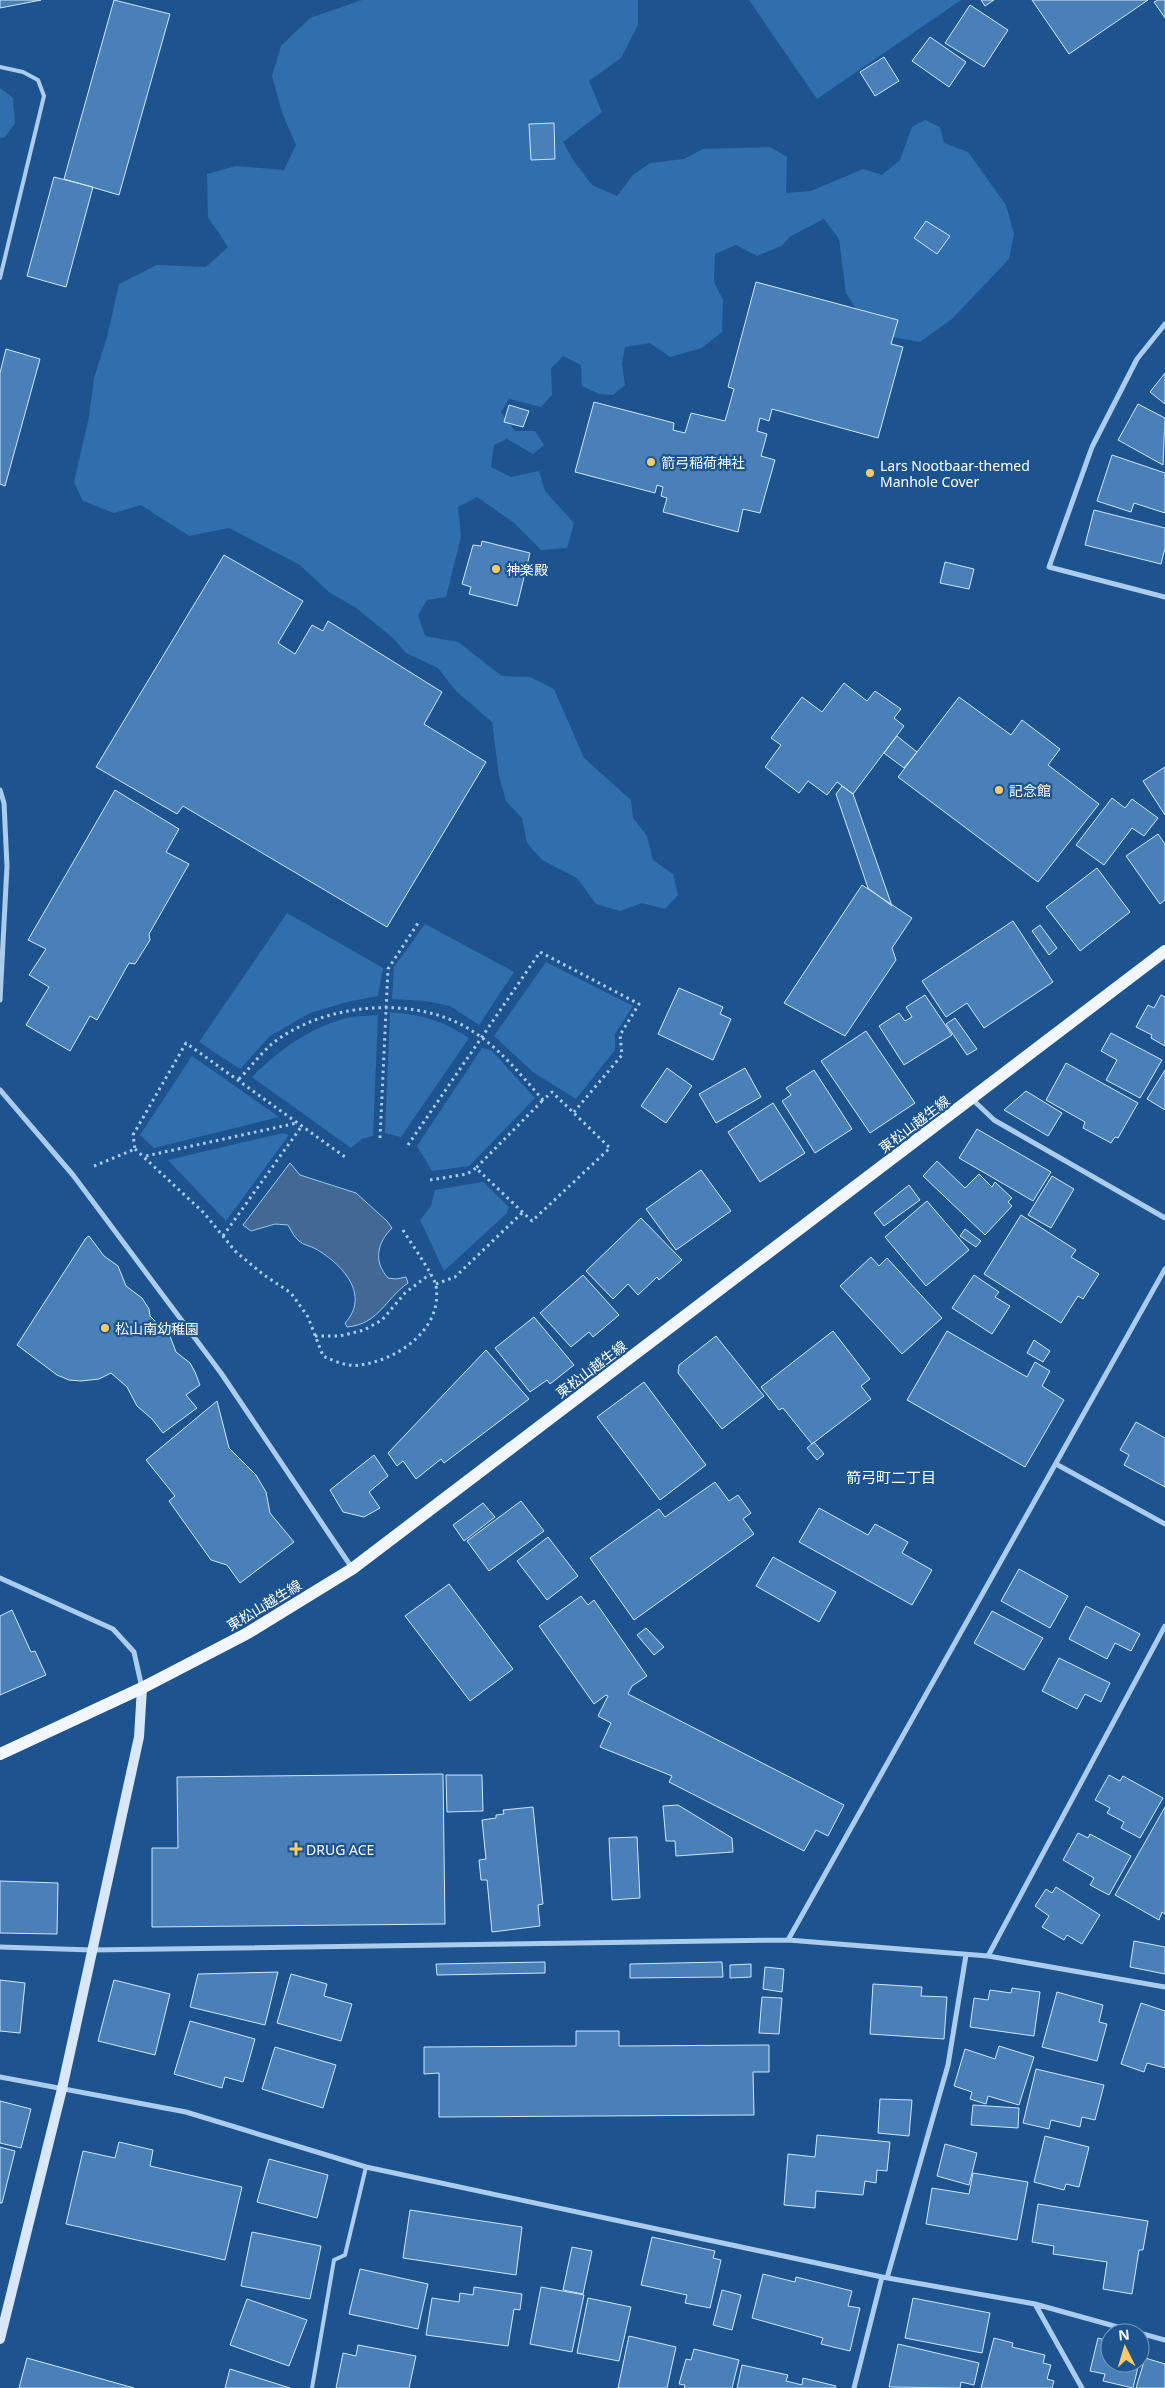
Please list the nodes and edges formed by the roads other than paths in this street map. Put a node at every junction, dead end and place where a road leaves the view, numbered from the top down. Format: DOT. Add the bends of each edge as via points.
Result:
graph roads {
  1 [pos="0,67"];
  2 [pos="0,278"];
  3 [pos="1165,324"];
  4 [pos="1165,597"];
  5 [pos="0,790"];
  6 [pos="1165,951"];
  7 [pos="0,1000"];
  8 [pos="0,1090"];
  9 [pos="972,1098"];
  10 [pos="1165,1218"];
  11 [pos="1165,1269"];
  12 [pos="1056,1464"];
  13 [pos="1165,1524"];
  14 [pos="352,1569"];
  15 [pos="0,1578"];
  16 [pos="1165,1626"];
  17 [pos="142,1688"];
  18 [pos="0,1754"];
  19 [pos="788,1940"];
  20 [pos="0,1947"];
  21 [pos="92,1950"];
  22 [pos="966,1955"];
  23 [pos="988,1956"];
  24 [pos="1165,1987"];
  25 [pos="0,2077"];
  26 [pos="62,2089"];
  27 [pos="366,2167"];
  28 [pos="885,2278"];
  29 [pos="1034,2304"];
  30 [pos="0,2339"];
  31 [pos="1165,2340"];
  32 [pos="312,2388"];
  33 [pos="854,2388"];
  34 [pos="1082,2388"];
  1 -- 2 [label="lane" via="24,72 38,80 44,96"];
  3 -- 4 [label="street" via="1137,359 1092,447 1049,567"];
  5 -- 7 [label="street" via="4,803 7,866"];
  6 -- 9 [label="main road, 東松山越生線"];
  8 -- 14 [label="street" via="73,1175 221,1373"];
  9 -- 10 [label="street" via="994,1120"];
  9 -- 14 [label="main road, 東松山越生線"];
  11 -- 12 [label="street"];
  12 -- 13 [label="street"];
  12 -- 19 [label="street"];
  14 -- 17 [label="main road, 東松山越生線" via="246,1634"];
  15 -- 17 [label="street" via="112,1629 134,1652"];
  16 -- 23 [label="street"];
  17 -- 18 [label="main road, 東松山越生線"];
  17 -- 21 [label="street" via="139,1738"];
  19 -- 21 [label="street"];
  19 -- 22 [label="street"];
  20 -- 21 [label="street"];
  21 -- 26 [label="street"];
  22 -- 23 [label="street"];
  22 -- 28 [label="street" via="948,2065"];
  23 -- 24 [label="street"];
  25 -- 26 [label="street"];
  26 -- 27 [label="street" via="186,2112"];
  26 -- 30 [label="street"];
  27 -- 28 [label="street"];
  27 -- 32 [label="lane" via="345,2255 334,2260"];
  28 -- 29 [label="street"];
  28 -- 33 [label="street"];
  29 -- 31 [label="street"];
  29 -- 34 [label="street"];
}
